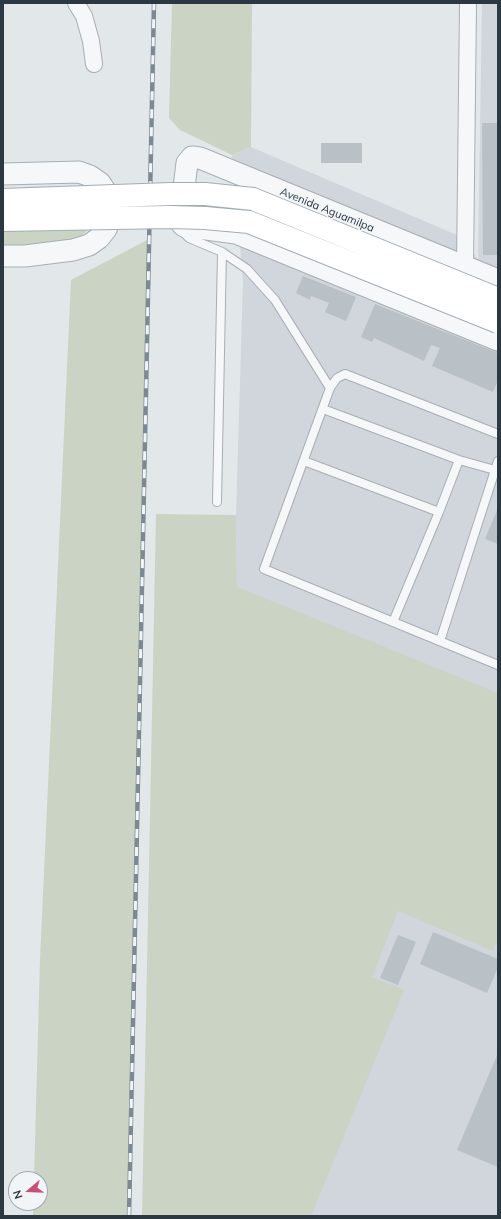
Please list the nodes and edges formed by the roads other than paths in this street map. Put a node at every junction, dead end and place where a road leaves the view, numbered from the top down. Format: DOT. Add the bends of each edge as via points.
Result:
graph roads {
  1 [pos="76,3"];
  2 [pos="468,3"];
  3 [pos="94,64"];
  4 [pos="3,174"];
  5 [pos="3,200"];
  6 [pos="3,220"];
  7 [pos="184,226"];
  8 [pos="222,252"];
  9 [pos="3,256"];
  10 [pos="465,267"];
  11 [pos="498,280"];
  12 [pos="498,299"];
  13 [pos="498,322"];
  14 [pos="498,340"];
  15 [pos="330,388"];
  16 [pos="322,409"];
  17 [pos="498,434"];
  18 [pos="459,460"];
  19 [pos="304,461"];
  20 [pos="498,461"];
  21 [pos="496,470"];
  22 [pos="217,502"];
  23 [pos="439,512"];
  24 [pos="393,622"];
  25 [pos="440,641"];
  26 [pos="498,665"];
  1 -- 3 [label="street" via="84,16"];
  2 -- 10 [label="street"];
  4 -- 9 [label="street" via="79,172 100,183 111,205 110,220 106,228 99,238 88,245 72,250"];
  5 -- 12 [label="main road, Avenida Aguamilpa, bridge" via="171,194 205,194 253,199"];
  6 -- 13 [label="main road, bridge" via="170,217 249,222"];
  7 -- 8 [label="lane" via="184,233 189,238"];
  7 -- 10 [label="street, Avenida Aguamilpa" via="180,220 187,163 192,157 200,158"];
  7 -- 14 [label="street" via="236,233"];
  8 -- 15 [label="lane" via="247,269 275,300"];
  8 -- 22 [label="lane"];
  10 -- 11 [label="street, Avenida Aguamilpa"];
  15 -- 16 [label="lane"];
  15 -- 17 [label="lane" via="336,378 345,374"];
  16 -- 18 [label="lane"];
  16 -- 19 [label="lane"];
  18 -- 21 [label="lane"];
  18 -- 23 [label="lane"];
  19 -- 23 [label="lane"];
  19 -- 24 [label="lane" via="264,569"];
  20 -- 21 [label="lane"];
  21 -- 25 [label="lane"];
  23 -- 24 [label="lane"];
  24 -- 25 [label="lane"];
  25 -- 26 [label="lane"];
}
